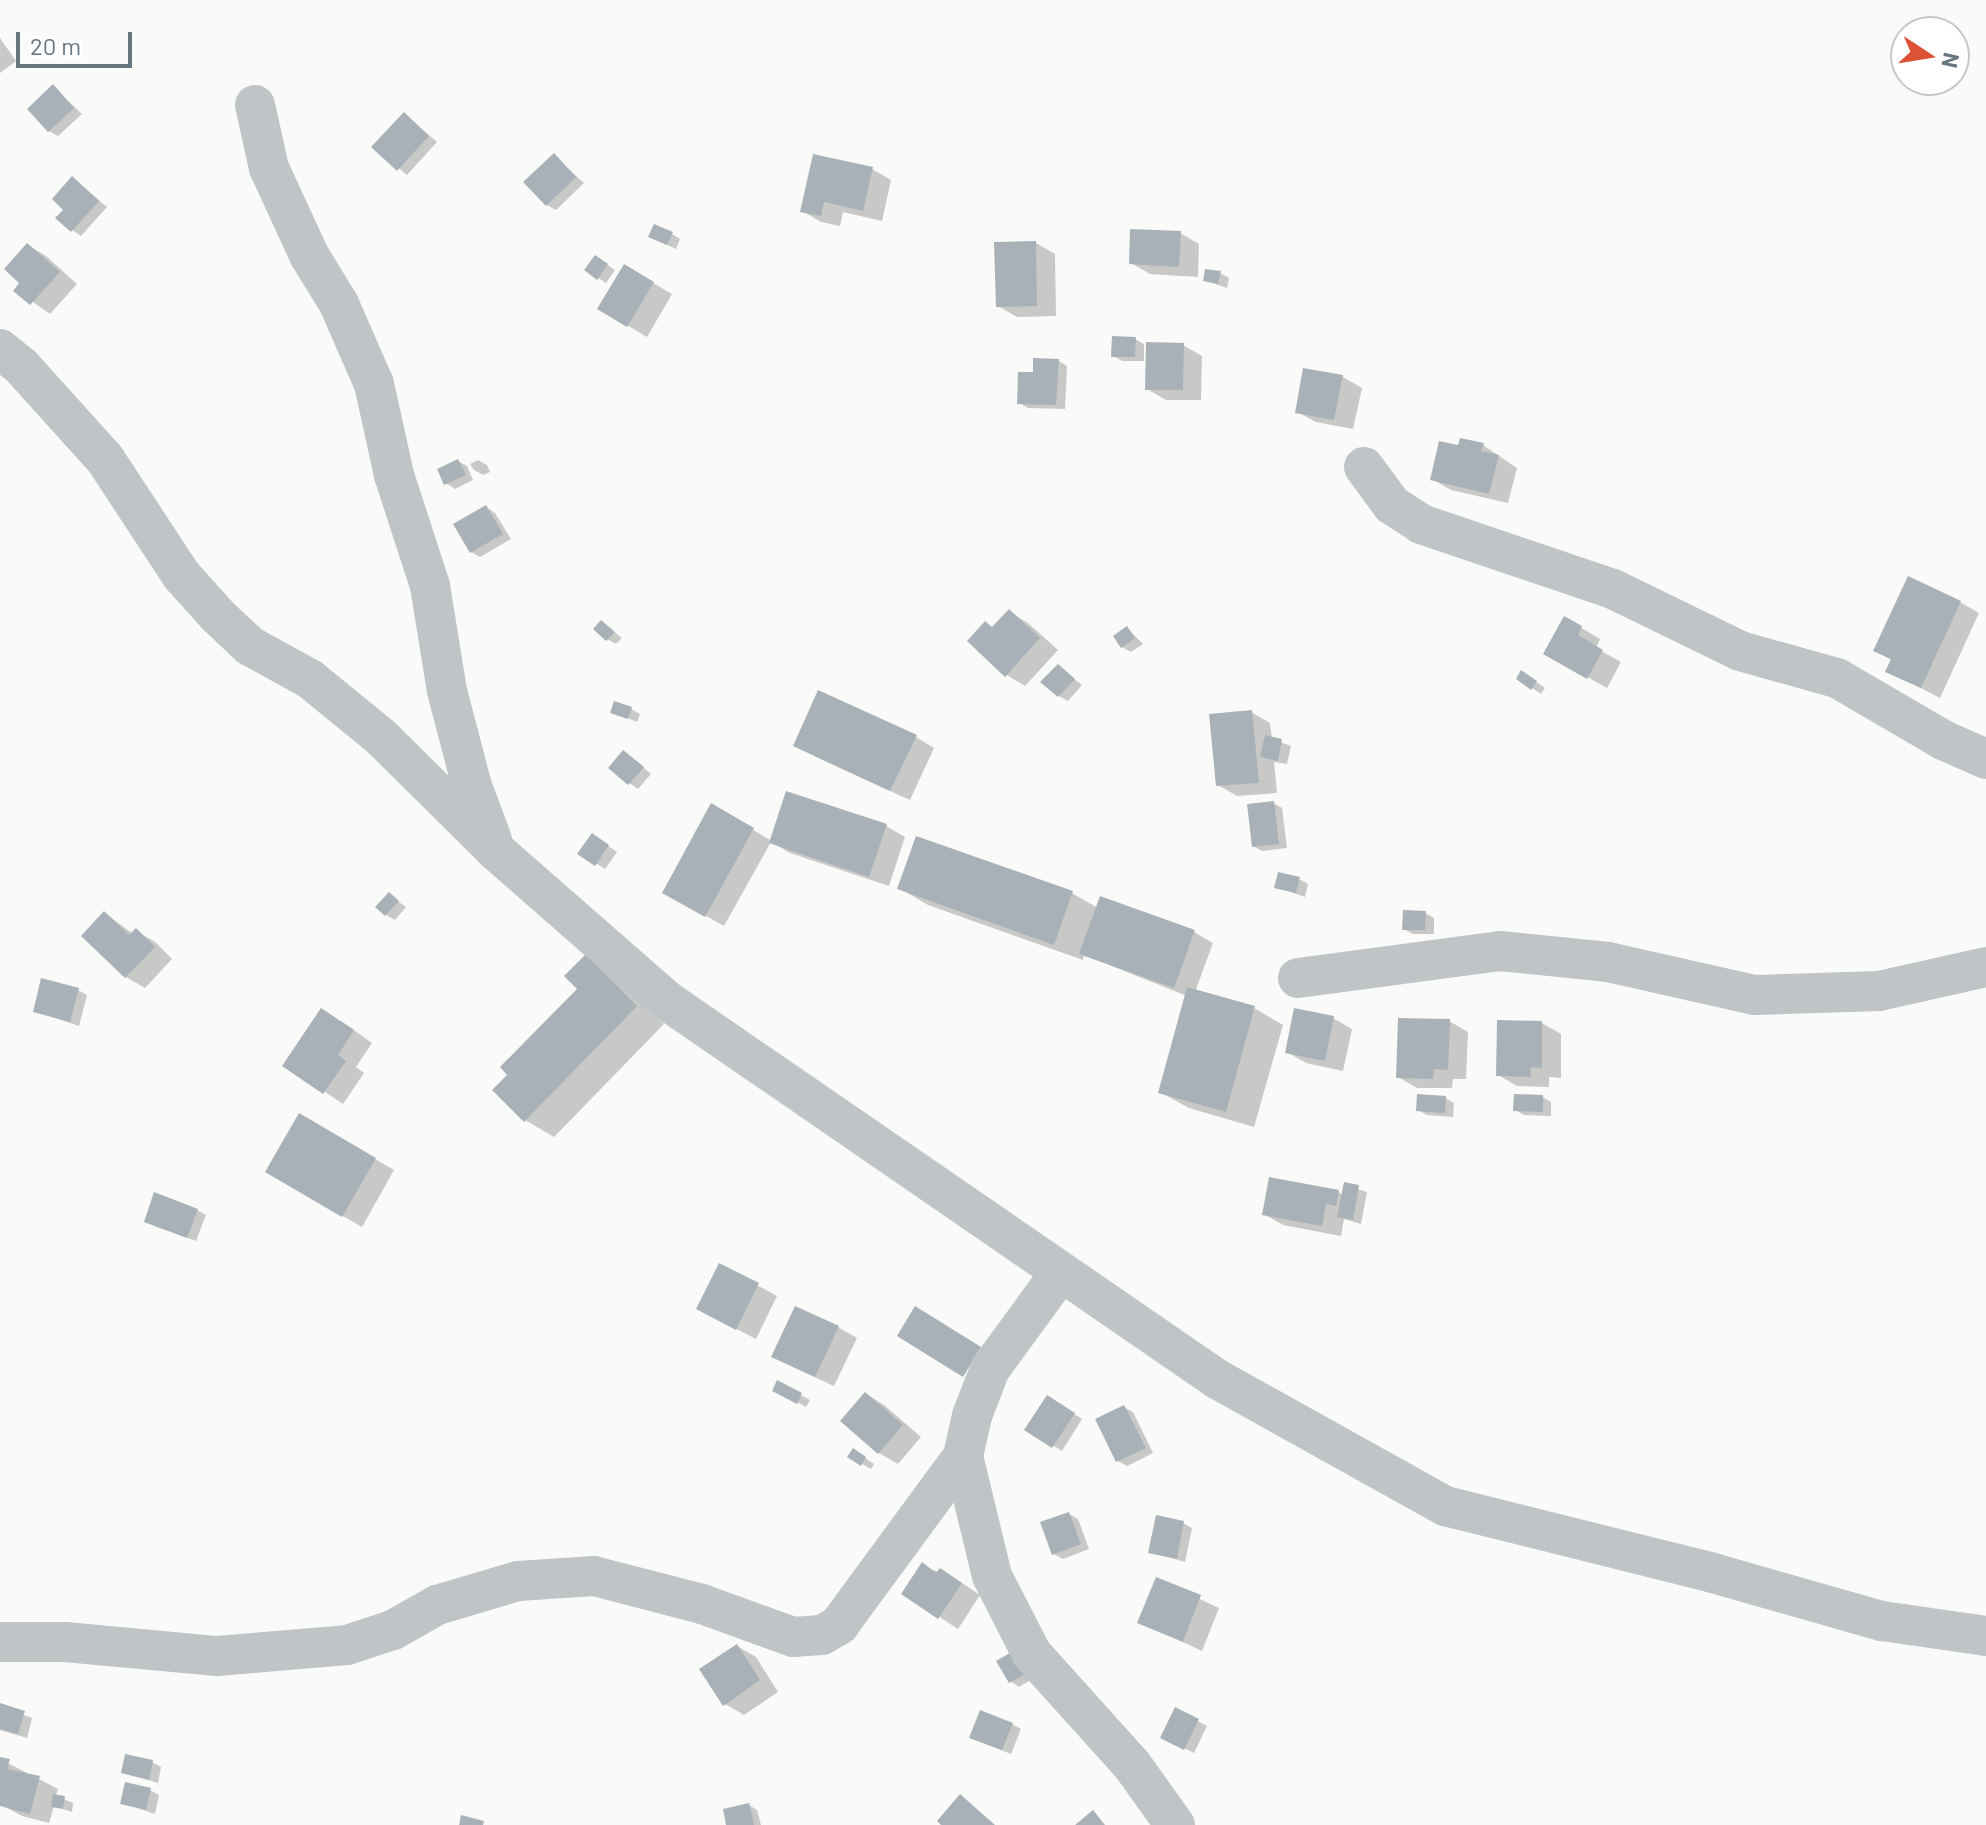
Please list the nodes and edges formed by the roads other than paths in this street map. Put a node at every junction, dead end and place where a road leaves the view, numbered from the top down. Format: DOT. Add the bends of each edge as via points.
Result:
graph roads {
  1 [pos="255,105"];
  2 [pos="0,349"];
  3 [pos="1364,467"];
  4 [pos="1986,759"];
  5 [pos="496,851"];
  6 [pos="1986,967"];
  7 [pos="1298,978"];
  8 [pos="1061,1272"];
  9 [pos="963,1456"];
  10 [pos="1986,1636"];
  11 [pos="0,1642"];
  12 [pos="1175,1825"];
  1 -- 5 [label="street" via="269,168 374,384 394,475 430,586 447,691"];
  2 -- 5 [label="street" via="105,459 182,576 218,616 250,646 310,679 381,737"];
  3 -- 4 [label="street" via="1392,505 1421,524 1613,589 1740,651 1837,678"];
  5 -- 8 [label="street" via="666,1000"];
  6 -- 7 [label="street" via="1879,991 1754,995 1608,962 1500,951"];
  8 -- 9 [label="street" via="990,1369"];
  8 -- 10 [label="street" via="1217,1379 1445,1506 1882,1621"];
  9 -- 11 [label="street" via="839,1625 822,1635 793,1637 702,1604 594,1576 518,1581 437,1605 393,1630 347,1645 217,1656 65,1642"];
  9 -- 12 [label="street" via="992,1576 1032,1654 1132,1765"];
}
